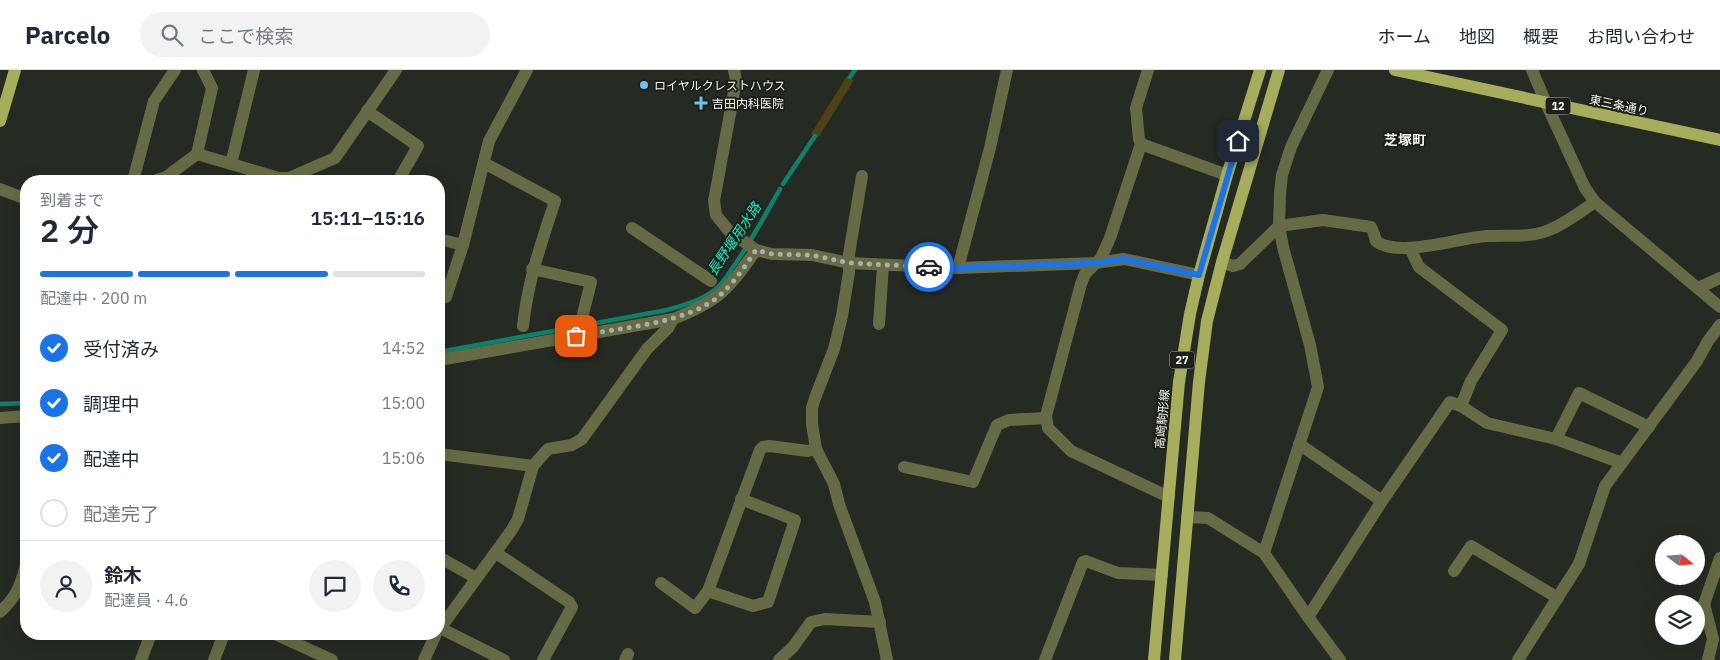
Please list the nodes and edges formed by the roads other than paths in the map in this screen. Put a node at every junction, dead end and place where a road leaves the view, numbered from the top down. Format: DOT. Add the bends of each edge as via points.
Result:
graph roads {
  1 [pos="15,70"];
  2 [pos="175,70"];
  3 [pos="203,70"];
  4 [pos="254,70"];
  5 [pos="396,70"];
  6 [pos="527,70"];
  7 [pos="734,70"];
  8 [pos="1007,70"];
  9 [pos="1148,70"];
  10 [pos="1260,70"];
  11 [pos="1279,70"];
  12 [pos="1328,70"];
  13 [pos="1395,70"];
  14 [pos="1532,70"];
  15 [pos="1546,103"];
  16 [pos="367,111"];
  17 [pos="0,122"];
  18 [pos="1720,140"];
  19 [pos="1141,144"];
  20 [pos="197,154"];
  21 [pos="484,163"];
  22 [pos="231,164"];
  23 [pos="1227,174"];
  24 [pos="135,175"];
  25 [pos="169,175"];
  26 [pos="264,175"];
  27 [pos="296,175"];
  28 [pos="401,175"];
  29 [pos="862,176"];
  30 [pos="0,189"];
  31 [pos="20,197"];
  32 [pos="1596,202"];
  33 [pos="1279,226"];
  34 [pos="632,228"];
  35 [pos="445,241"];
  36 [pos="462,245"];
  37 [pos="750,246"];
  38 [pos="1410,248"];
  39 [pos="1222,262"];
  40 [pos="849,263"];
  41 [pos="1095,263"];
  42 [pos="883,266"];
  43 [pos="958,268"];
  44 [pos="532,269"];
  45 [pos="1199,275"];
  46 [pos="1720,278"];
  47 [pos="711,281"];
  48 [pos="1698,288"];
  49 [pos="446,297"];
  50 [pos="1720,307"];
  51 [pos="583,314"];
  52 [pos="673,319"];
  53 [pos="878,324"];
  54 [pos="1720,325"];
  55 [pos="523,326"];
  56 [pos="445,359"];
  57 [pos="1461,406"];
  58 [pos="20,416"];
  59 [pos="0,418"];
  60 [pos="1046,418"];
  61 [pos="1649,427"];
  62 [pos="1556,440"];
  63 [pos="1299,444"];
  64 [pos="816,449"];
  65 [pos="445,455"];
  66 [pos="1622,463"];
  67 [pos="533,466"];
  68 [pos="904,467"];
  69 [pos="1169,497"];
  70 [pos="741,499"];
  71 [pos="1382,501"];
  72 [pos="1187,517"];
  73 [pos="496,553"];
  74 [pos="1264,553"];
  75 [pos="1720,558"];
  76 [pos="445,560"];
  77 [pos="1454,571"];
  78 [pos="1162,575"];
  79 [pos="476,578"];
  80 [pos="662,583"];
  81 [pos="20,585"];
  82 [pos="708,591"];
  83 [pos="1558,598"];
  84 [pos="0,612"];
  85 [pos="1308,617"];
  86 [pos="445,621"];
  87 [pos="880,622"];
  88 [pos="445,634"];
  89 [pos="149,640"];
  90 [pos="222,640"];
  91 [pos="287,640"];
  92 [pos="434,640"];
  93 [pos="141,660"];
  94 [pos="214,660"];
  95 [pos="332,660"];
  96 [pos="424,660"];
  97 [pos="504,660"];
  98 [pos="543,660"];
  99 [pos="779,660"];
  100 [pos="887,660"];
  101 [pos="1045,660"];
  102 [pos="1154,660"];
  103 [pos="1175,660"];
  104 [pos="1340,660"];
  105 [pos="1518,660"];
  106 [pos="1708,660"];
  1 -- 17 [label="main road"];
  2 -- 24 [label="street" via="154,101"];
  3 -- 20 [label="street" via="212,88"];
  4 -- 22 [label="street"];
  5 -- 16 [label="street"];
  6 -- 21 [label="street" via="488,141"];
  7 -- 37 [label="street" via="736,80 714,201 720,222"];
  8 -- 43 [label="street"];
  9 -- 19 [label="street" via="1136,108"];
  10 -- 23 [label="main road, 高崎駒形線 / 27"];
  11 -- 39 [label="main road, 27"];
  12 -- 33 [label="street" via="1286,159"];
  13 -- 15 [label="main road, 東三条通り / 12"];
  14 -- 15 [label="street"];
  15 -- 18 [label="main road, 東三条通り / 12"];
  15 -- 32 [label="street" via="1584,188"];
  16 -- 27 [label="street" via="335,158"];
  16 -- 28 [label="street" via="418,146"];
  19 -- 23 [label="street"];
  19 -- 41 [label="street" via="1110,238 1101,258"];
  20 -- 22 [label="street"];
  20 -- 25 [label="street"];
  21 -- 36 [label="street"];
  21 -- 44 [label="street" via="555,201"];
  22 -- 26 [label="street"];
  23 -- 45 [label="main road, 高崎駒形線 / 27"];
  29 -- 40 [label="street"];
  30 -- 31 [label="street"];
  32 -- 38 [label="street" via="1550,230 1527,236 1488,236"];
  32 -- 48 [label="street"];
  33 -- 38 [label="street" via="1323,220 1349,223 1370,227 1376,241 1383,247"];
  33 -- 39 [label="street" via="1240,264 1234,266"];
  33 -- 63 [label="street" via="1318,387"];
  34 -- 47 [label="street"];
  35 -- 36 [label="street"];
  36 -- 49 [label="street"];
  37 -- 40 [label="street" via="772,254 812,255"];
  37 -- 52 [label="street" via="736,278 720,296"];
  38 -- 57 [label="street" via="1420,267 1502,330 1471,380"];
  39 -- 72 [label="main road, 27" via="1204,346"];
  40 -- 42 [label="street"];
  40 -- 64 [label="street" via="838,334 812,408"];
  41 -- 43 [label="street"];
  41 -- 45 [label="street" via="1124,259"];
  41 -- 60 [label="street" via="1081,284"];
  42 -- 43 [label="street"];
  42 -- 53 [label="street"];
  44 -- 51 [label="street" via="591,282"];
  44 -- 55 [label="street"];
  45 -- 69 [label="main road, 高崎駒形線 / 27" via="1179,382"];
  46 -- 48 [label="street"];
  48 -- 50 [label="street"];
  52 -- 56 [label="street"];
  52 -- 67 [label="street" via="582,438 572,445 548,449"];
  54 -- 61 [label="street"];
  57 -- 62 [label="street" via="1487,423"];
  57 -- 71 [label="street" via="1450,402"];
  58 -- 59 [label="street"];
  60 -- 68 [label="street" via="1009,420 997,425 973,482"];
  60 -- 69 [label="street" via="1048,428 1071,452"];
  61 -- 62 [label="street" via="1579,393"];
  61 -- 66 [label="street"];
  62 -- 66 [label="street"];
  63 -- 71 [label="street"];
  63 -- 74 [label="street"];
  64 -- 70 [label="street" via="808,452 764,446 756,458"];
  64 -- 87 [label="street" via="834,484"];
  65 -- 67 [label="street"];
  66 -- 83 [label="street" via="1605,486 1579,564"];
  67 -- 73 [label="street" via="518,518"];
  69 -- 78 [label="main road, 高崎駒形線 / 27"];
  70 -- 82 [label="street"];
  70 -- 82 [label="street" via="795,520 768,602 753,606"];
  71 -- 85 [label="street"];
  72 -- 74 [label="street" via="1208,518"];
  72 -- 103 [label="main road, 27"];
  73 -- 79 [label="street"];
  73 -- 98 [label="street" via="572,607"];
  74 -- 85 [label="street"];
  75 -- 106 [label="street" via="1704,604 1714,639"];
  76 -- 79 [label="street"];
  77 -- 83 [label="street" via="1471,546"];
  78 -- 101 [label="street" via="1126,574 1083,562"];
  78 -- 102 [label="main road, 高崎駒形線 / 27"];
  79 -- 86 [label="street"];
  80 -- 82 [label="street" via="695,608"];
  81 -- 84 [label="street" via="14,599"];
  83 -- 105 [label="street"];
  85 -- 104 [label="street"];
  87 -- 99 [label="street" via="816,620"];
  87 -- 100 [label="street"];
  88 -- 97 [label="street"];
  89 -- 93 [label="street"];
  90 -- 94 [label="street"];
  91 -- 95 [label="street"];
  92 -- 96 [label="street"];
}
